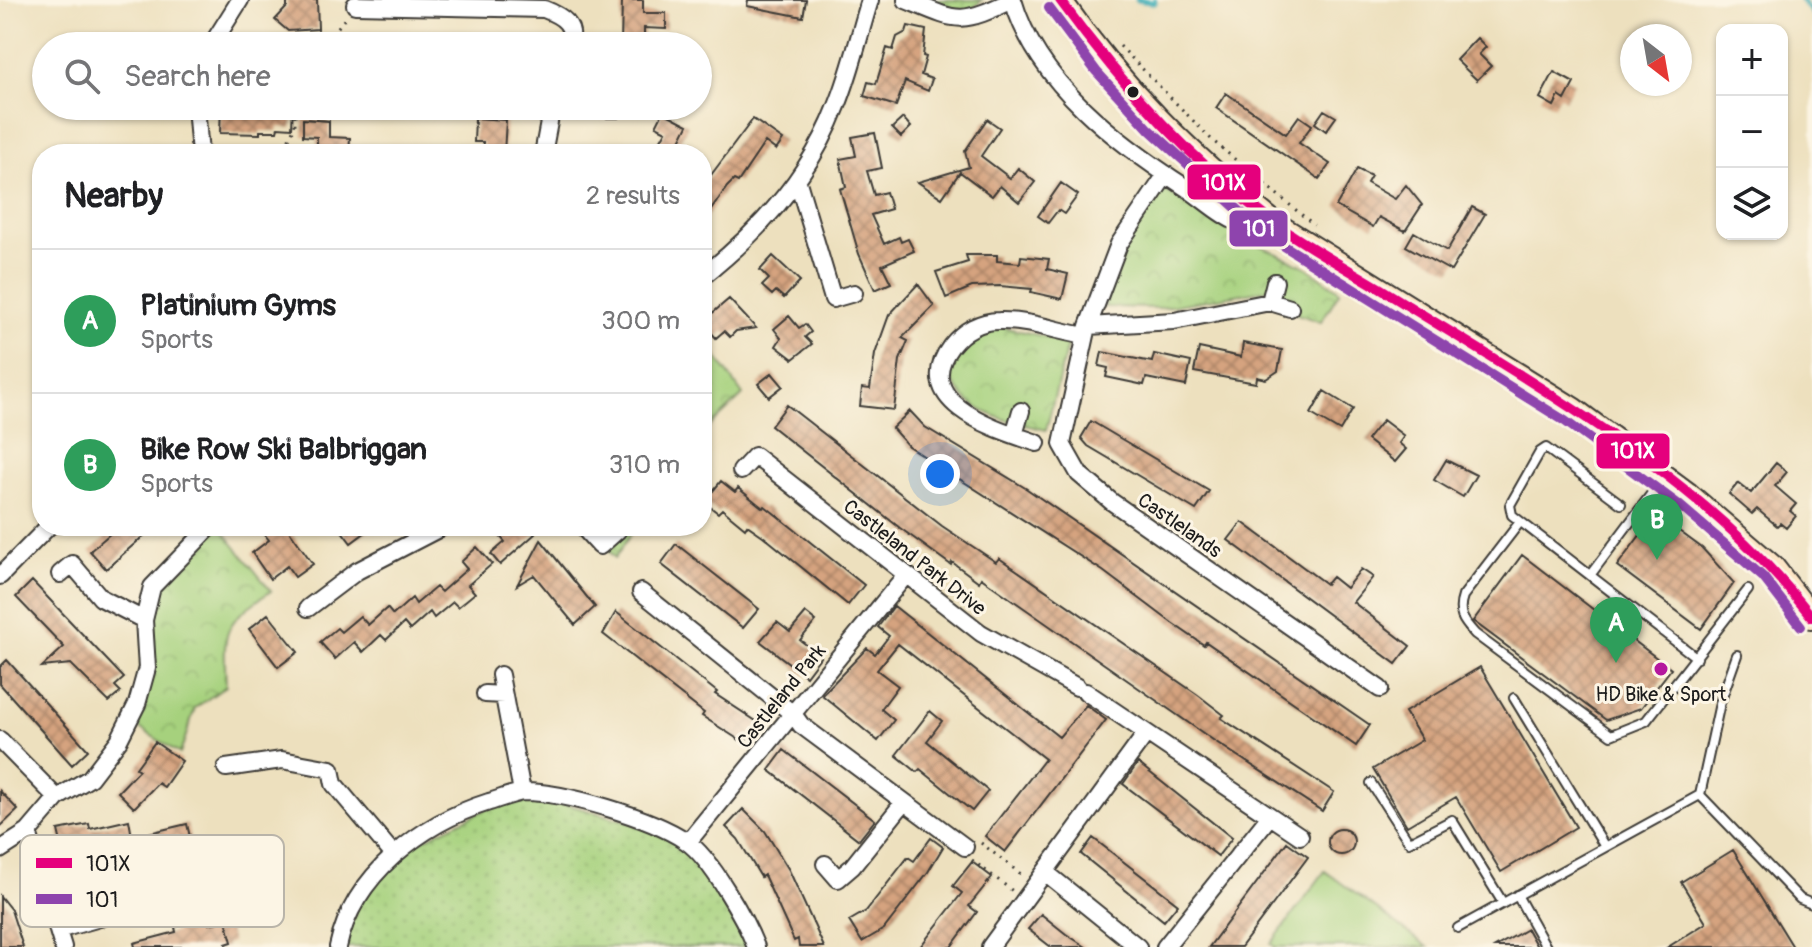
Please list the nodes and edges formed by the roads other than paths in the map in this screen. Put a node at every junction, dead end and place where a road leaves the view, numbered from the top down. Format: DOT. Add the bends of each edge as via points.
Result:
graph roads {
  1 [pos="240,0"];
  2 [pos="870,0"];
  3 [pos="906,0"];
  4 [pos="1013,0"];
  5 [pos="1060,0"];
  6 [pos="355,5"];
  7 [pos="220,32"];
  8 [pos="570,32"];
  9 [pos="197,120"];
  10 [pos="549,120"];
  11 [pos="199,144"];
  12 [pos="545,144"];
  13 [pos="1165,176"];
  14 [pos="798,182"];
  15 [pos="1274,223"];
  16 [pos="712,269"];
  17 [pos="1275,282"];
  18 [pos="854,293"];
  19 [pos="1270,302"];
  20 [pos="1290,308"];
  21 [pos="1086,331"];
  22 [pos="1021,411"];
  23 [pos="1014,435"];
  24 [pos="1037,443"];
  25 [pos="741,471"];
  26 [pos="1665,477"];
  27 [pos="1621,504"];
  28 [pos="1520,522"];
  29 [pos="39,536"];
  30 [pos="201,536"];
  31 [pos="425,536"];
  32 [pos="591,536"];
  33 [pos="611,536"];
  34 [pos="60,574"];
  35 [pos="1591,574"];
  36 [pos="0,576"];
  37 [pos="905,576"];
  38 [pos="1748,590"];
  39 [pos="641,592"];
  40 [pos="308,608"];
  41 [pos="1812,617"];
  42 [pos="144,620"];
  43 [pos="1737,655"];
  44 [pos="1697,658"];
  45 [pos="500,675"];
  46 [pos="1380,689"];
  47 [pos="485,694"];
  48 [pos="504,695"];
  49 [pos="1514,698"];
  50 [pos="793,714"];
  51 [pos="1145,735"];
  52 [pos="0,740"];
  53 [pos="226,768"];
  54 [pos="1371,783"];
  55 [pos="522,792"];
  56 [pos="1700,795"];
  57 [pos="57,798"];
  58 [pos="904,802"];
  59 [pos="1270,816"];
  60 [pos="28,832"];
  61 [pos="23,835"];
  62 [pos="29,835"];
  63 [pos="1300,836"];
  64 [pos="20,837"];
  65 [pos="688,842"];
  66 [pos="962,844"];
  67 [pos="1605,847"];
  68 [pos="0,850"];
  69 [pos="393,854"];
  70 [pos="825,864"];
  71 [pos="1040,878"];
  72 [pos="1517,895"];
  73 [pos="1503,903"];
  74 [pos="1812,904"];
  75 [pos="95,927"];
  76 [pos="1458,928"];
  77 [pos="61,939"];
  78 [pos="338,947"];
  79 [pos="756,947"];
  80 [pos="990,947"];
  81 [pos="1138,947"];
  82 [pos="1165,947"];
  83 [pos="1546,947"];
  1 -- 7 [label="street"];
  2 -- 14 [label="street" via="837,107"];
  3 -- 4 [label="street" via="956,21"];
  4 -- 13 [label="street" via="1030,42 1070,95"];
  5 -- 15 [label="main road" via="1158,122"];
  6 -- 8 [label="street" via="544,9 563,16"];
  9 -- 11 [label="street"];
  10 -- 12 [label="street"];
  13 -- 15 [label="street" via="1235,224 1261,228"];
  13 -- 21 [label="street, Castlelands" via="1119,244"];
  14 -- 16 [label="street"];
  14 -- 18 [label="street" via="833,299"];
  15 -- 26 [label="main road" via="1573,409"];
  17 -- 19 [label="street"];
  19 -- 20 [label="street"];
  19 -- 21 [label="street"];
  21 -- 23 [label="street" via="997,321 962,334 950,348 942,363 942,382 952,401 972,419"];
  21 -- 46 [label="street, Castlelands" via="1062,444 1079,474"];
  22 -- 23 [label="street"];
  23 -- 24 [label="street"];
  25 -- 37 [label="street, Castleland Park Drive" via="755,456"];
  26 -- 35 [label="lane"];
  26 -- 41 [label="main road" via="1773,567"];
  27 -- 28 [label="lane" via="1546,448 1510,505"];
  28 -- 35 [label="lane"];
  28 -- 44 [label="lane" via="1463,596 1459,609 1475,634 1611,735 1646,721"];
  29 -- 36 [label="street"];
  30 -- 42 [label="street" via="152,587"];
  31 -- 40 [label="street" via="357,571"];
  32 -- 33 [label="street" via="600,546"];
  34 -- 42 [label="street" via="72,564 101,598"];
  35 -- 44 [label="lane"];
  37 -- 50 [label="street, Castleland Park"];
  37 -- 51 [label="street, Castleland Park Drive" via="981,633 1082,690"];
  38 -- 44 [label="lane"];
  39 -- 50 [label="street"];
  42 -- 57 [label="street" via="147,668 137,704 119,740 90,778"];
  43 -- 56 [label="lane" via="1720,703"];
  45 -- 48 [label="street"];
  47 -- 48 [label="street"];
  48 -- 55 [label="street"];
  49 -- 67 [label="lane"];
  50 -- 58 [label="street"];
  50 -- 65 [label="street, Castleland Park"];
  51 -- 59 [label="street, Castleland Park Drive"];
  51 -- 71 [label="street"];
  52 -- 57 [label="street"];
  53 -- 69 [label="street" via="282,760 331,769 334,784"];
  54 -- 73 [label="lane" via="1409,842 1452,820"];
  55 -- 65 [label="street" via="601,806"];
  55 -- 69 [label="street" via="450,815"];
  56 -- 67 [label="lane"];
  56 -- 74 [label="lane" via="1800,899"];
  57 -- 60 [label="street"];
  58 -- 66 [label="street"];
  58 -- 70 [label="street" via="838,879"];
  59 -- 63 [label="street, Castleland Park Drive"];
  59 -- 82 [label="street"];
  60 -- 61 [label="street"];
  60 -- 62 [label="street"];
  64 -- 68 [label="street"];
  65 -- 79 [label="street" via="745,917"];
  67 -- 72 [label="lane"];
  69 -- 78 [label="street" via="344,921"];
  71 -- 80 [label="street"];
  71 -- 81 [label="street"];
  72 -- 73 [label="lane"];
  72 -- 83 [label="lane"];
  73 -- 76 [label="lane"];
  75 -- 77 [label="street"];
}
